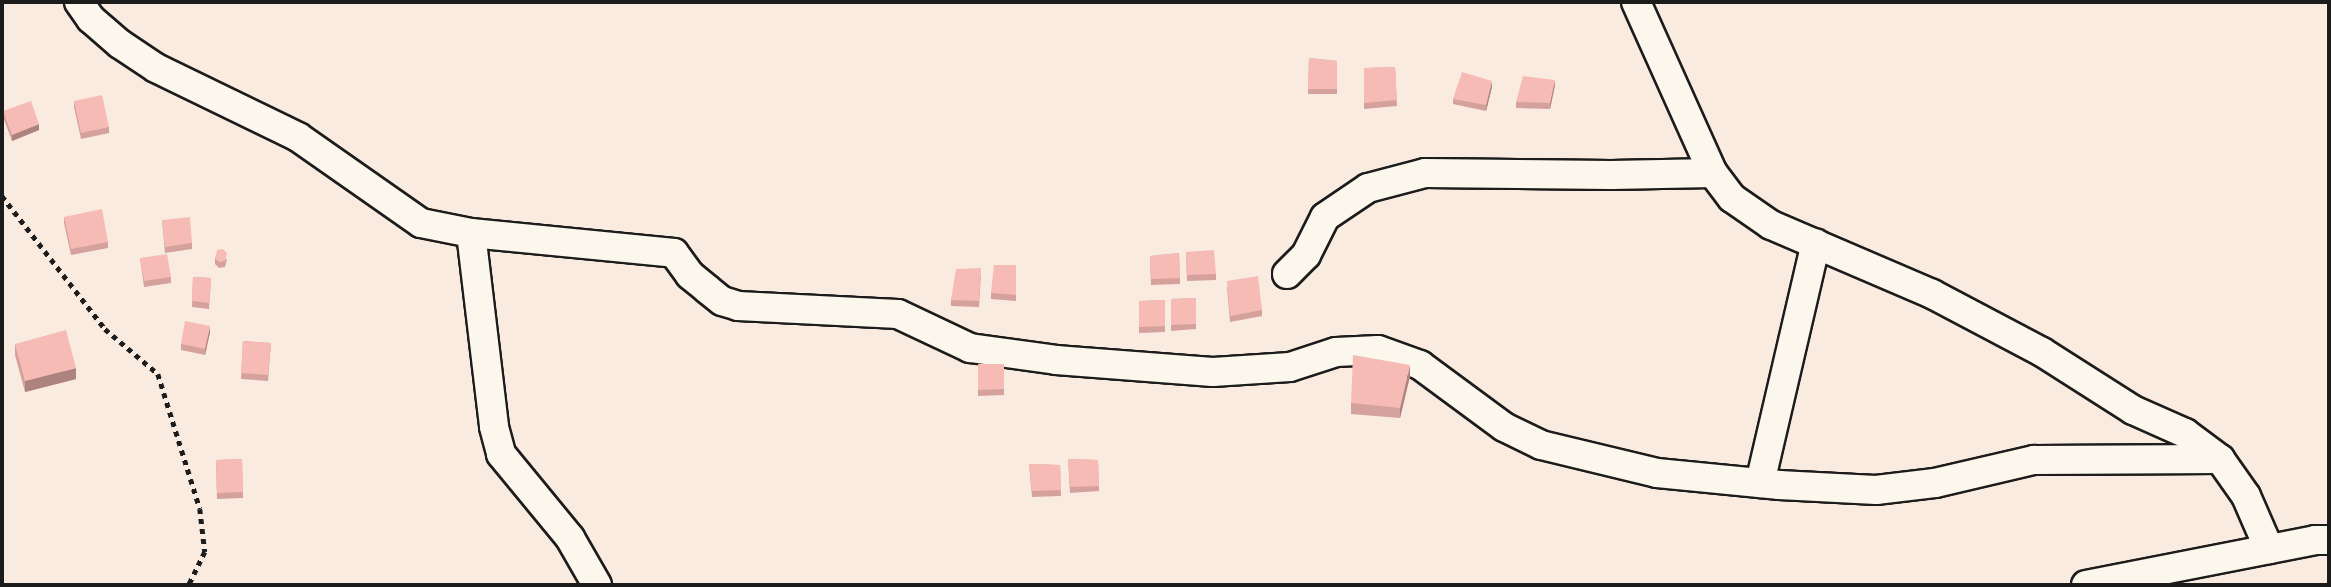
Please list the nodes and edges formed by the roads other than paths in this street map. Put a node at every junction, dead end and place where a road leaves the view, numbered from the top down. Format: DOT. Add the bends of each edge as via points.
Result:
graph roads {
  1 [pos="79,2"];
  2 [pos="1636,2"];
  3 [pos="1713,173"];
  4 [pos="471,233"];
  5 [pos="1816,243"];
  6 [pos="1287,274"];
  7 [pos="2220,458"];
  8 [pos="1760,483"];
  9 [pos="2329,540"];
  10 [pos="2269,549"];
  11 [pos="597,585"];
  12 [pos="2085,585"];
  1 -- 4 [label="street" via="120,44 156,68 298,137 421,223"];
  2 -- 3 [label="street"];
  3 -- 5 [label="street" via="1732,198 1771,225"];
  3 -- 6 [label="street" via="1425,173 1368,188 1325,217 1306,255"];
  4 -- 8 [label="street" via="674,253 690,275 722,301 738,306 898,314 970,348 1056,360 1213,372 1290,367 1336,352 1378,350 1420,365 1504,427 1541,445 1657,473"];
  4 -- 11 [label="street" via="501,454 570,538"];
  5 -- 7 [label="street" via="1932,294 2030,345 2133,410 2185,433"];
  5 -- 8 [label="street"];
  7 -- 8 [label="street" via="2034,460 1935,483 1876,490"];
  7 -- 10 [label="street" via="2246,496"];
  9 -- 10 [label="street"];
  10 -- 12 [label="street"];
}
